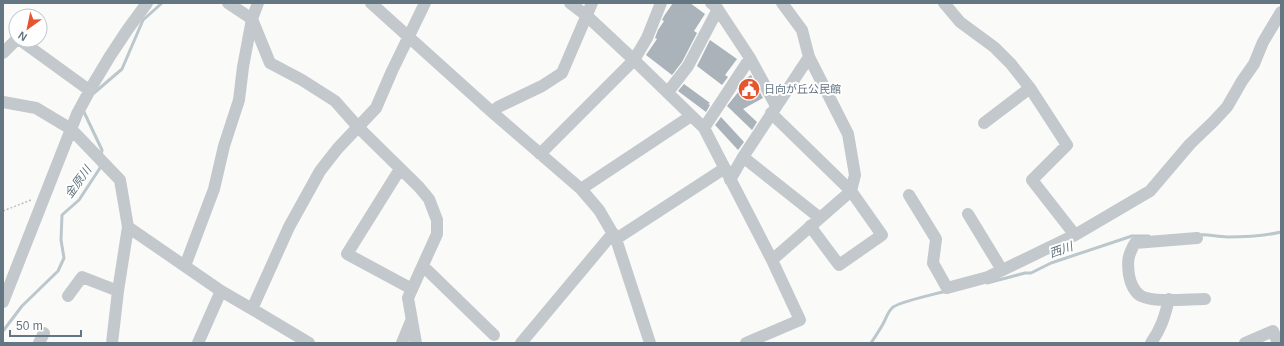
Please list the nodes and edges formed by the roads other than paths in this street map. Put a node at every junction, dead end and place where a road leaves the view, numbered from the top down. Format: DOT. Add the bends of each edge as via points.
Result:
graph roads {
  1 [pos="147,3"];
  2 [pos="228,3"];
  3 [pos="258,3"];
  4 [pos="371,3"];
  5 [pos="425,3"];
  6 [pos="570,3"];
  7 [pos="592,3"];
  8 [pos="661,3"];
  9 [pos="782,3"];
  10 [pos="944,3"];
  11 [pos="714,6"];
  12 [pos="1281,12"];
  13 [pos="587,16"];
  14 [pos="252,19"];
  15 [pos="408,37"];
  16 [pos="31,48"];
  17 [pos="809,57"];
  18 [pos="750,58"];
  19 [pos="634,60"];
  20 [pos="1030,88"];
  21 [pos="89,90"];
  22 [pos="668,92"];
  23 [pos="3,102"];
  24 [pos="774,110"];
  25 [pos="492,112"];
  26 [pos="690,116"];
  27 [pos="984,123"];
  28 [pos="358,127"];
  29 [pos="704,128"];
  30 [pos="71,130"];
  31 [pos="540,154"];
  32 [pos="743,156"];
  33 [pos="725,168"];
  34 [pos="400,169"];
  35 [pos="730,180"];
  36 [pos="581,189"];
  37 [pos="851,191"];
  38 [pos="909,195"];
  39 [pos="968,214"];
  40 [pos="820,218"];
  41 [pos="810,226"];
  42 [pos="128,227"];
  43 [pos="1076,235"];
  44 [pos="615,236"];
  45 [pos="1197,238"];
  46 [pos="772,260"];
  47 [pos="185,266"];
  48 [pos="423,266"];
  49 [pos="1002,270"];
  50 [pos="412,290"];
  51 [pos="118,291"];
  52 [pos="221,291"];
  53 [pos="68,296"];
  54 [pos="1205,299"];
  55 [pos="1169,300"];
  56 [pos="3,302"];
  57 [pos="252,309"];
  58 [pos="412,319"];
  59 [pos="494,335"];
  60 [pos="772,338"];
  61 [pos="112,343"];
  62 [pos="198,343"];
  63 [pos="309,343"];
  64 [pos="402,343"];
  65 [pos="416,343"];
  66 [pos="521,343"];
  67 [pos="650,343"];
  68 [pos="746,343"];
  69 [pos="1151,343"];
  70 [pos="1245,343"];
  71 [pos="1278,343"];
  1 -- 21 [label="street"];
  2 -- 14 [label="street"];
  3 -- 14 [label="street"];
  4 -- 15 [label="street"];
  5 -- 15 [label="street"];
  6 -- 13 [label="street"];
  7 -- 13 [label="street"];
  8 -- 19 [label="street" via="647,38"];
  9 -- 17 [label="street" via="802,30"];
  10 -- 20 [label="street" via="960,22 1012,64"];
  11 -- 18 [label="street"];
  11 -- 22 [label="street" via="688,66"];
  12 -- 43 [label="street" via="1263,42 1254,64 1227,107 1190,144 1150,191"];
  13 -- 19 [label="street"];
  13 -- 25 [label="street" via="562,73"];
  14 -- 28 [label="street" via="270,64 335,101"];
  14 -- 47 [label="street" via="239,100 224,146 214,189"];
  15 -- 25 [label="street"];
  15 -- 28 [label="street" via="376,108"];
  16 -- 21 [label="street"];
  17 -- 24 [label="street"];
  17 -- 37 [label="street" via="848,134 855,175"];
  18 -- 24 [label="street"];
  18 -- 29 [label="street"];
  19 -- 22 [label="street"];
  19 -- 31 [label="street"];
  20 -- 27 [label="street"];
  20 -- 43 [label="street" via="1067,145 1032,180"];
  21 -- 30 [label="street"];
  22 -- 26 [label="street"];
  23 -- 30 [label="street" via="36,108"];
  24 -- 32 [label="street"];
  24 -- 37 [label="street"];
  25 -- 31 [label="street"];
  26 -- 29 [label="street"];
  26 -- 36 [label="street"];
  28 -- 34 [label="street"];
  28 -- 57 [label="street" via="320,171 289,227"];
  29 -- 33 [label="street"];
  30 -- 42 [label="street" via="120,180"];
  30 -- 56 [label="street"];
  31 -- 36 [label="street"];
  32 -- 35 [label="street"];
  32 -- 40 [label="street"];
  33 -- 35 [label="street"];
  33 -- 44 [label="street"];
  34 -- 48 [label="street" via="429,199 437,220 436,234"];
  34 -- 50 [label="street" via="347,254"];
  35 -- 46 [label="street"];
  36 -- 44 [label="street" via="599,210"];
  37 -- 40 [label="street"];
  37 -- 41 [label="street" via="882,235 839,265"];
  38 -- 49 [label="street" via="936,239 933,263 947,288 988,277"];
  39 -- 49 [label="street"];
  40 -- 41 [label="street"];
  41 -- 46 [label="street"];
  42 -- 47 [label="street"];
  42 -- 51 [label="street"];
  43 -- 49 [label="street"];
  44 -- 66 [label="street"];
  44 -- 67 [label="street"];
  45 -- 55 [label="street" via="1135,243 1129,254 1127,266 1130,283 1139,295 1153,300"];
  46 -- 60 [label="street" via="800,320"];
  47 -- 52 [label="street"];
  48 -- 50 [label="street"];
  48 -- 59 [label="street"];
  50 -- 58 [label="street" via="408,298"];
  51 -- 53 [label="street" via="82,277"];
  51 -- 61 [label="street"];
  52 -- 57 [label="street"];
  52 -- 62 [label="street"];
  54 -- 55 [label="street"];
  55 -- 69 [label="street" via="1163,322"];
  57 -- 63 [label="street"];
  58 -- 64 [label="street"];
  58 -- 65 [label="street"];
  60 -- 68 [label="street"];
  70 -- 71 [label="street" via="1273,331"];
}
